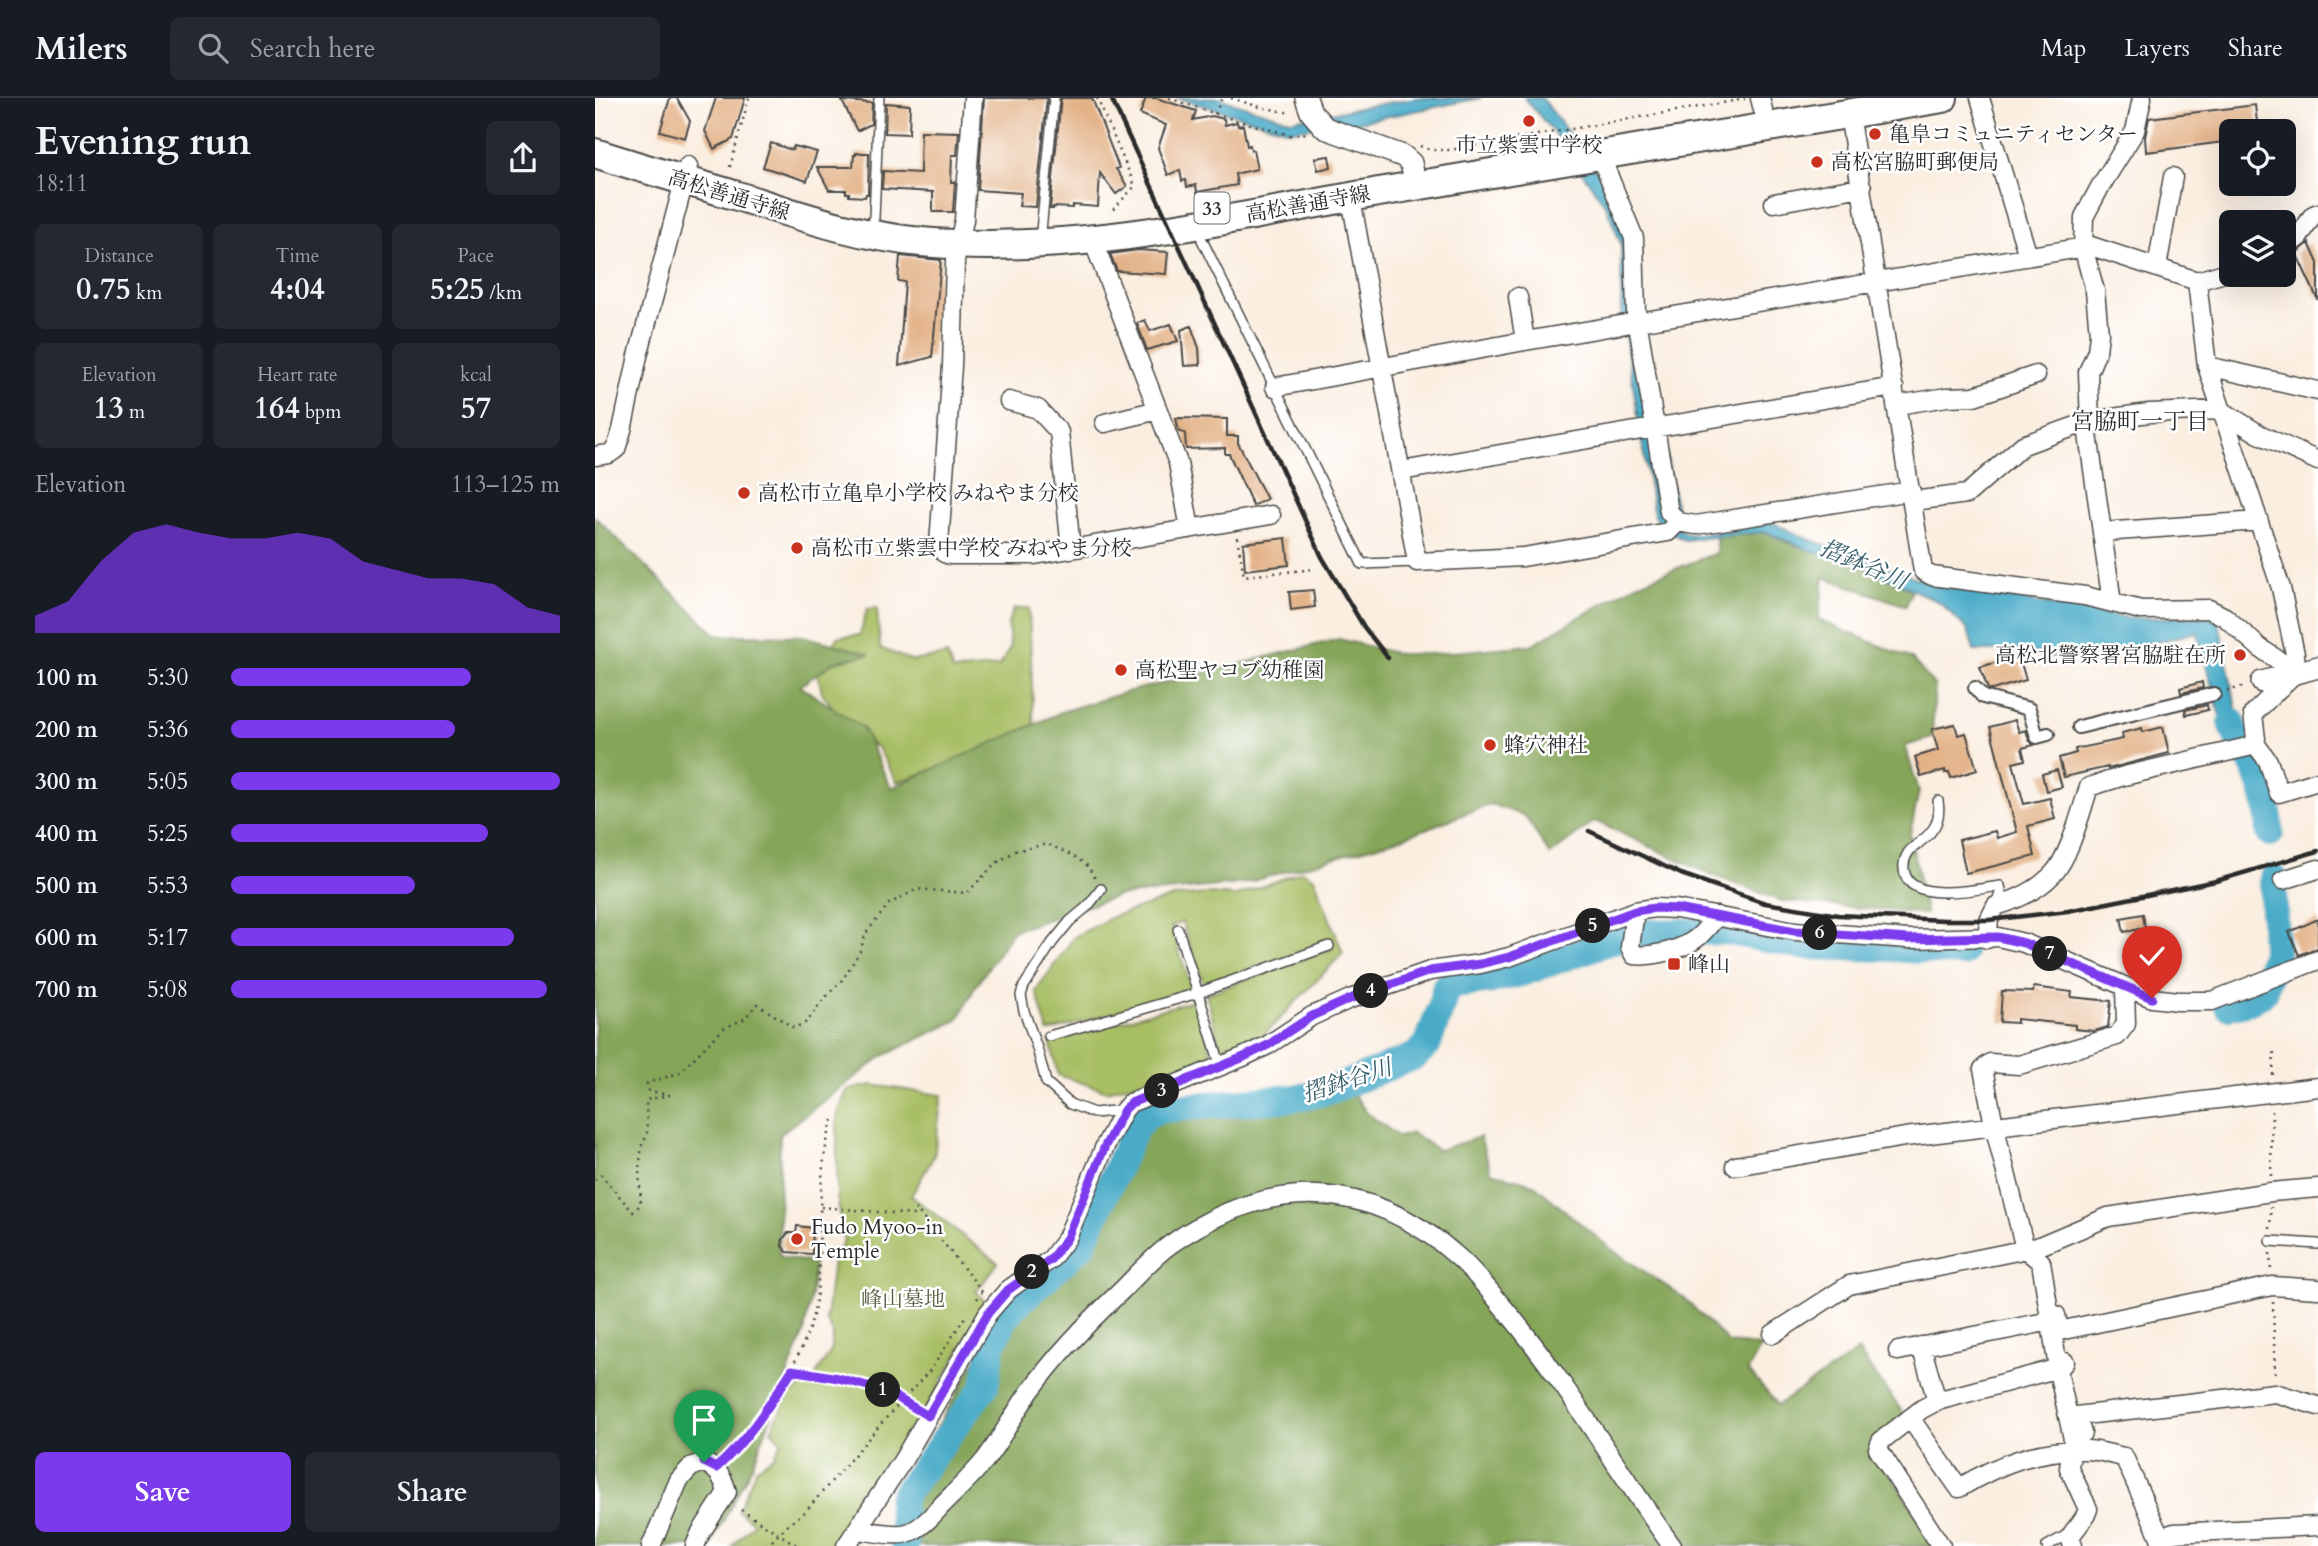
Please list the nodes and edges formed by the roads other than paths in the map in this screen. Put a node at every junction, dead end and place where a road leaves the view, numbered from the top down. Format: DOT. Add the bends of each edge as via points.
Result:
graph roads {
  1 [pos="879,98"];
  2 [pos="973,98"];
  3 [pos="1054,98"];
  4 [pos="1944,98"];
  5 [pos="1980,98"];
  6 [pos="2142,98"];
  7 [pos="1758,102"];
  8 [pos="1841,106"];
  9 [pos="1309,114"];
  10 [pos="595,136"];
  11 [pos="595,153"];
  12 [pos="1600,155"];
  13 [pos="1416,168"];
  14 [pos="685,173"];
  15 [pos="2173,177"];
  16 [pos="1861,187"];
  17 [pos="1774,203"];
  18 [pos="1352,204"];
  19 [pos="2318,213"];
  20 [pos="874,218"];
  21 [pos="1041,231"];
  22 [pos="961,237"];
  23 [pos="2296,239"];
  24 [pos="1202,240"];
  25 [pos="2083,247"];
  26 [pos="1096,248"];
  27 [pos="2028,256"];
  28 [pos="2157,267"];
  29 [pos="2219,275"];
  30 [pos="2197,281"];
  31 [pos="1877,282"];
  32 [pos="1518,297"];
  33 [pos="1630,324"];
  34 [pos="1525,341"];
  35 [pos="2207,366"];
  36 [pos="1382,367"];
  37 [pos="2036,375"];
  38 [pos="1275,387"];
  39 [pos="1894,387"];
  40 [pos="2318,391"];
  41 [pos="1009,401"];
  42 [pos="1897,405"];
  43 [pos="1158,410"];
  44 [pos="2222,410"];
  45 [pos="2090,421"];
  46 [pos="1105,423"];
  47 [pos="1648,428"];
  48 [pos="2250,428"];
  49 [pos="2233,444"];
  50 [pos="595,456"];
  51 [pos="2318,461"];
  52 [pos="1401,471"];
  53 [pos="1912,496"];
  54 [pos="1271,515"];
  55 [pos="2259,521"];
  56 [pos="1674,526"];
  57 [pos="1190,529"];
  58 [pos="2102,532"];
  59 [pos="1071,549"];
  60 [pos="1417,562"];
  61 [pos="2112,603"];
  62 [pos="2318,667"];
  63 [pos="2296,672"];
  64 [pos="2262,682"];
  65 [pos="1975,688"];
  66 [pos="2214,694"];
  67 [pos="2079,727"];
  68 [pos="2048,734"];
  69 [pos="2248,745"];
  70 [pos="2318,781"];
  71 [pos="1938,801"];
  72 [pos="2318,869"];
  73 [pos="2283,880"];
  74 [pos="1101,889"];
  75 [pos="1996,906"];
  76 [pos="1635,911"];
  77 [pos="1717,916"];
  78 [pos="1178,929"];
  79 [pos="1987,939"];
  80 [pos="1329,946"];
  81 [pos="2318,960"];
  82 [pos="2126,988"];
  83 [pos="1198,993"];
  84 [pos="1049,1036"];
  85 [pos="1221,1068"];
  86 [pos="2318,1087"];
  87 [pos="1124,1110"];
  88 [pos="1994,1125"];
  89 [pos="1735,1166"];
  90 [pos="2318,1188"];
  91 [pos="2270,1241"];
  92 [pos="2318,1244"];
  93 [pos="2025,1249"];
  94 [pos="2318,1289"];
  95 [pos="2055,1326"];
  96 [pos="1773,1334"];
  97 [pos="1921,1346"];
  98 [pos="1898,1350"];
  99 [pos="2059,1368"];
  100 [pos="1937,1401"];
  101 [pos="2318,1406"];
  102 [pos="1910,1418"];
  103 [pos="2080,1450"];
  104 [pos="2318,1526"];
  105 [pos="857,1530"];
  106 [pos="2071,1542"];
  107 [pos="2162,1542"];
  108 [pos="651,1546"];
  109 [pos="695,1546"];
  110 [pos="846,1546"];
  111 [pos="1672,1546"];
  112 [pos="1941,1546"];
  113 [pos="2047,1546"];
  1 -- 20 [label="lane"];
  2 -- 22 [label="street"];
  3 -- 21 [label="lane"];
  4 -- 8 [label="main road, 高松善通寺線 / 33"];
  5 -- 27 [label="street"];
  6 -- 25 [label="street" via="2135,131 2084,217"];
  7 -- 8 [label="main road, 高松善通寺線 / 33"];
  7 -- 13 [label="main road, 高松善通寺線 / 33"];
  8 -- 12 [label="main road, 高松善通寺線 / 33"];
  8 -- 16 [label="street"];
  9 -- 13 [label="street" via="1325,128 1403,156"];
  10 -- 14 [label="main road, 高松善通寺線 / 33"];
  11 -- 14 [label="main road, 高松善通寺線 / 33"];
  12 -- 13 [label="main road, 高松善通寺線 / 33"];
  12 -- 33 [label="street" via="1634,238"];
  13 -- 21 [label="main road, 高松善通寺線 / 33" via="1156,218"];
  13 -- 22 [label="main road, 高松善通寺線 / 33" via="1099,239 1045,244"];
  14 -- 20 [label="main road, 高松善通寺線 / 33"];
  14 -- 22 [label="main road, 高松善通寺線 / 33" via="800,217 873,235 918,242"];
  14 -- 50 [label="street" via="616,449"];
  15 -- 28 [label="street"];
  16 -- 17 [label="street"];
  16 -- 31 [label="street"];
  18 -- 36 [label="street"];
  19 -- 23 [label="street"];
  20 -- 22 [label="main road, 高松善通寺線 / 33"];
  21 -- 22 [label="main road, 高松善通寺線 / 33"];
  22 -- 59 [label="street" via="955,261 939,544 950,555 1035,555"];
  24 -- 38 [label="lane"];
  25 -- 27 [label="street"];
  25 -- 28 [label="street"];
  25 -- 45 [label="street" via="2095,290 2099,334 2088,372"];
  26 -- 43 [label="street"];
  27 -- 31 [label="street"];
  28 -- 30 [label="street"];
  29 -- 30 [label="street"];
  30 -- 35 [label="street"];
  31 -- 33 [label="street"];
  31 -- 39 [label="street"];
  32 -- 34 [label="street"];
  33 -- 34 [label="street"];
  33 -- 47 [label="street"];
  34 -- 36 [label="street"];
  35 -- 40 [label="street"];
  35 -- 44 [label="street"];
  36 -- 38 [label="street"];
  36 -- 52 [label="street"];
  37 -- 42 [label="street" via="1974,396"];
  38 -- 60 [label="lane" via="1362,564"];
  39 -- 42 [label="street"];
  39 -- 47 [label="street"];
  41 -- 59 [label="street" via="1038,409 1059,432"];
  42 -- 53 [label="street"];
  43 -- 46 [label="street"];
  43 -- 57 [label="street" via="1178,463"];
  44 -- 45 [label="street"];
  44 -- 48 [label="street"];
  44 -- 49 [label="street"];
  45 -- 53 [label="street" via="2023,445 1967,494"];
  45 -- 58 [label="street" via="2087,427"];
  47 -- 52 [label="street"];
  47 -- 56 [label="street"];
  48 -- 49 [label="street"];
  48 -- 51 [label="street"];
  49 -- 55 [label="street"];
  52 -- 60 [label="street"];
  53 -- 56 [label="street"];
  53 -- 61 [label="street" via="1923,570 1932,576"];
  54 -- 57 [label="street"];
  55 -- 58 [label="street"];
  55 -- 63 [label="street" via="2281,588"];
  56 -- 60 [label="street" via="1523,557"];
  57 -- 59 [label="street"];
  58 -- 61 [label="street"];
  61 -- 63 [label="street" via="2141,610 2209,609"];
  62 -- 63 [label="street"];
  63 -- 64 [label="street"];
  63 -- 69 [label="street" via="2253,714 2256,739"];
  65 -- 68 [label="street" via="1983,697 2029,709 2037,737"];
  66 -- 67 [label="street"];
  69 -- 70 [label="street" via="2267,761 2279,793"];
  69 -- 75 [label="street" via="2089,787 2054,874 2020,898"];
  71 -- 75 [label="lane" via="1937,823 1906,857 1907,879 1928,890 1957,893 2000,886"];
  72 -- 73 [label="street"];
  74 -- 87 [label="lane" via="1052,943 1021,995 1046,1082 1070,1104 1094,1113"];
  75 -- 79 [label="street"];
  76 -- 77 [label="street" via="1677,909"];
  76 -- 77 [label="street" via="1630,947 1634,955 1645,956 1688,944"];
  76 -- 85 [label="street" via="1509,957 1430,971 1350,999"];
  77 -- 79 [label="street" via="1795,931"];
  78 -- 83 [label="lane"];
  79 -- 82 [label="street" via="2024,943"];
  80 -- 83 [label="lane"];
  81 -- 82 [label="street" via="2213,1001 2152,998"];
  82 -- 88 [label="street" via="2126,1024 2117,1036 2019,1065 1990,1063 1983,1069"];
  83 -- 84 [label="lane"];
  83 -- 85 [label="lane"];
  85 -- 87 [label="street" via="1131,1103"];
  86 -- 88 [label="street"];
  87 -- 105 [label="street" via="1067,1238 1051,1259 1008,1290 988,1313"];
  88 -- 89 [label="street"];
  88 -- 93 [label="street"];
  90 -- 93 [label="street" via="2108,1217"];
  91 -- 92 [label="lane"];
  93 -- 95 [label="street" via="2041,1262"];
  93 -- 96 [label="street" via="1849,1284"];
  94 -- 95 [label="street" via="2272,1286"];
  95 -- 97 [label="street"];
  95 -- 99 [label="street"];
  97 -- 98 [label="street"];
  97 -- 100 [label="street"];
  99 -- 100 [label="street"];
  99 -- 103 [label="street" via="2067,1418"];
  100 -- 102 [label="street"];
  101 -- 103 [label="street" via="2275,1394 2076,1416"];
  102 -- 103 [label="street" via="1959,1488 2014,1460"];
  102 -- 112 [label="street" via="1881,1441 1878,1449"];
  103 -- 106 [label="street" via="2069,1468 2088,1509"];
  103 -- 107 [label="street" via="2124,1457"];
  104 -- 107 [label="street" via="2173,1532"];
  105 -- 110 [label="street"];
  105 -- 111 [label="street" via="904,1534 927,1521 983,1462 1020,1405 1068,1345 1168,1246 1230,1212 1266,1200 1317,1193 1385,1210 1409,1221 1459,1258 1558,1376"];
  106 -- 113 [label="lane" via="2065,1536"];
  108 -- 109 [label="street" via="679,1480 691,1467 704,1462 716,1468 727,1492"];
}
